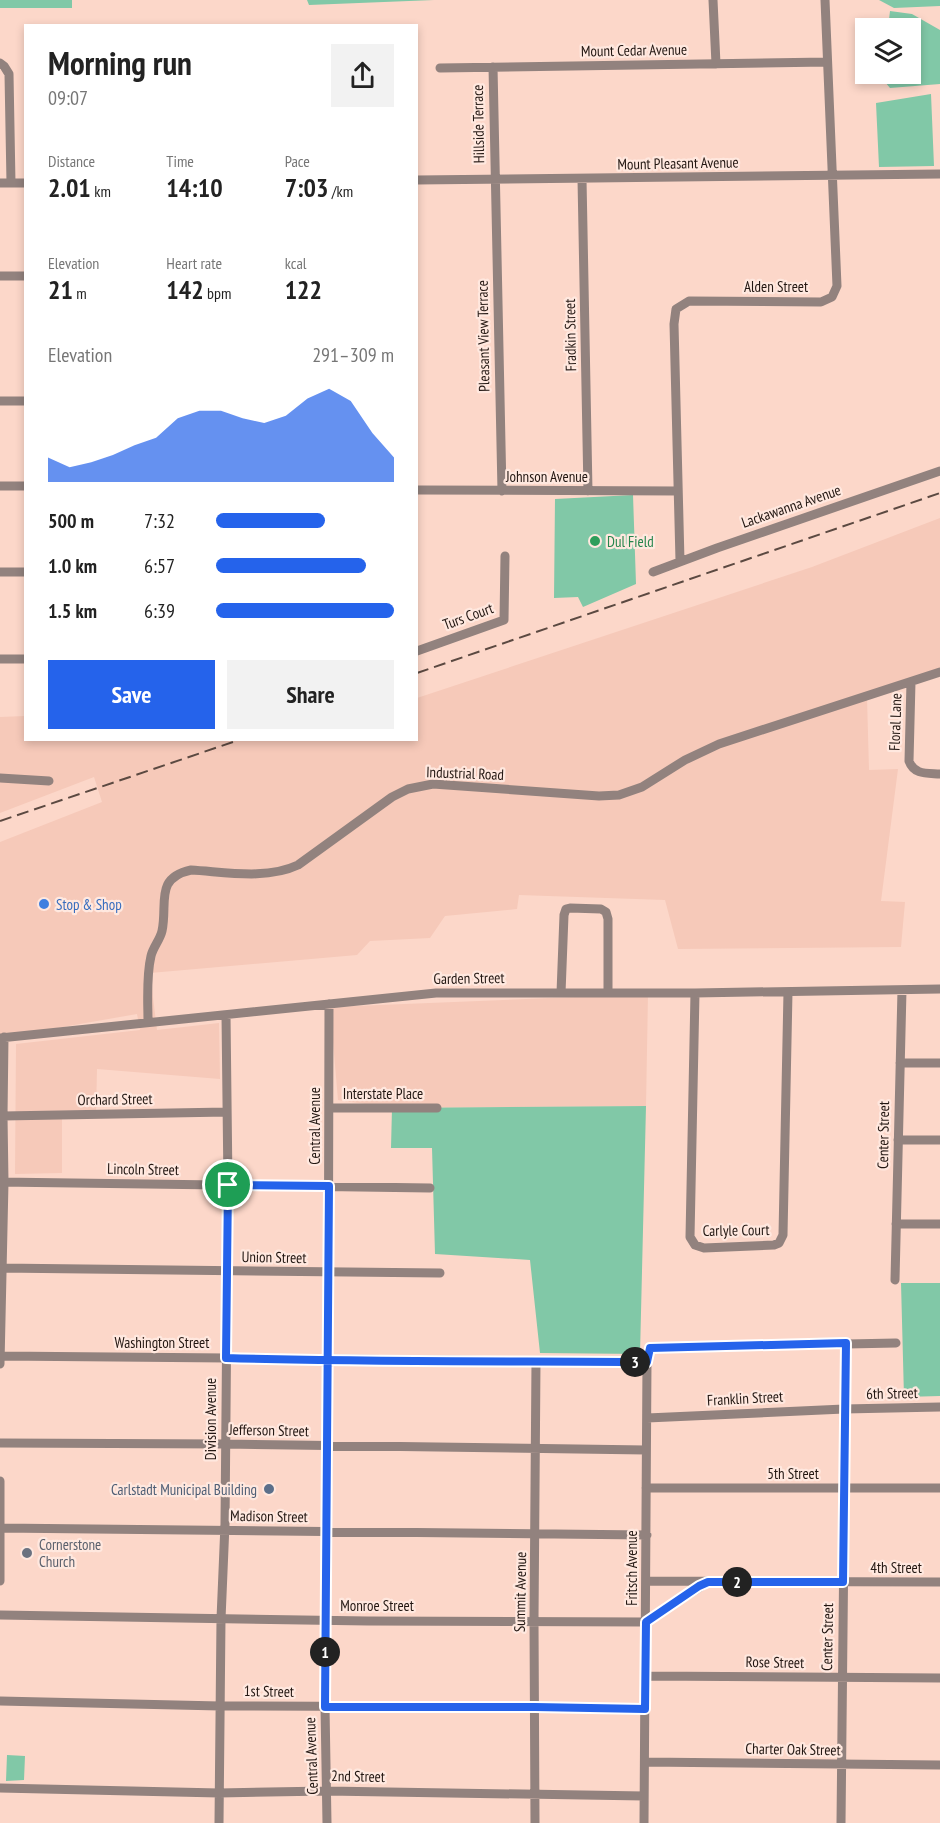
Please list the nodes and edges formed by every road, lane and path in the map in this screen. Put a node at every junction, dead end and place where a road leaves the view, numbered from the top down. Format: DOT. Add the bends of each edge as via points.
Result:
graph roads {
  1 [pos="713,0"];
  2 [pos="825,0"];
  3 [pos="827,62"];
  4 [pos="0,63"];
  5 [pos="716,64"];
  6 [pos="493,67"];
  7 [pos="440,68"];
  8 [pos="940,174"];
  9 [pos="832,176"];
  10 [pos="582,179"];
  11 [pos="418,180"];
  12 [pos="494,180"];
  13 [pos="0,183"];
  14 [pos="11,183"];
  15 [pos="24,183"];
  16 [pos="0,276"];
  17 [pos="24,276"];
  18 [pos="0,401"];
  19 [pos="24,401"];
  20 [pos="940,471"];
  21 [pos="0,486"];
  22 [pos="24,486"];
  23 [pos="418,490"];
  24 [pos="502,490"];
  25 [pos="588,491"];
  26 [pos="678,491"];
  27 [pos="505,556"];
  28 [pos="681,561"];
  29 [pos="0,572"];
  30 [pos="24,572"];
  31 [pos="653,572"];
  32 [pos="418,651"];
  33 [pos="0,658"];
  34 [pos="24,659"];
  35 [pos="940,672"];
  36 [pos="911,682"];
  37 [pos="940,774"];
  38 [pos="0,778"];
  39 [pos="49,781"];
  40 [pos="940,989"];
  41 [pos="902,990"];
  42 [pos="788,992"];
  43 [pos="561,993"];
  44 [pos="608,993"];
  45 [pos="695,993"];
  46 [pos="329,1004"];
  47 [pos="226,1015"];
  48 [pos="148,1022"];
  49 [pos="2,1037"];
  50 [pos="900,1063"];
  51 [pos="940,1063"];
  52 [pos="330,1108"];
  53 [pos="437,1108"];
  54 [pos="227,1112"];
  55 [pos="3,1116"];
  56 [pos="898,1140"];
  57 [pos="940,1140"];
  58 [pos="2,1182"];
  59 [pos="228,1185"];
  60 [pos="329,1186"];
  61 [pos="430,1188"];
  62 [pos="896,1224"];
  63 [pos="940,1224"];
  64 [pos="1,1268"];
  65 [pos="226,1271"];
  66 [pos="328,1272"];
  67 [pos="440,1273"];
  68 [pos="895,1280"];
  69 [pos="846,1343"];
  70 [pos="896,1343"];
  71 [pos="0,1356"];
  72 [pos="226,1358"];
  73 [pos="328,1359"];
  74 [pos="536,1361"];
  75 [pos="647,1362"];
  76 [pos="0,1364"];
  77 [pos="940,1407"];
  78 [pos="844,1409"];
  79 [pos="647,1418"];
  80 [pos="0,1443"];
  81 [pos="225,1444"];
  82 [pos="328,1445"];
  83 [pos="535,1449"];
  84 [pos="646,1450"];
  85 [pos="0,1481"];
  86 [pos="844,1487"];
  87 [pos="646,1488"];
  88 [pos="940,1488"];
  89 [pos="1,1528"];
  90 [pos="225,1531"];
  91 [pos="327,1532"];
  92 [pos="536,1535"];
  93 [pos="647,1535"];
  94 [pos="0,1581"];
  95 [pos="647,1581"];
  96 [pos="708,1582"];
  97 [pos="843,1582"];
  98 [pos="940,1582"];
  99 [pos="0,1615"];
  100 [pos="221,1619"];
  101 [pos="325,1620"];
  102 [pos="534,1620"];
  103 [pos="646,1622"];
  104 [pos="646,1676"];
  105 [pos="841,1678"];
  106 [pos="940,1678"];
  107 [pos="0,1701"];
  108 [pos="220,1706"];
  109 [pos="325,1707"];
  110 [pos="535,1707"];
  111 [pos="645,1709"];
  112 [pos="645,1762"];
  113 [pos="841,1765"];
  114 [pos="940,1765"];
  115 [pos="0,1788"];
  116 [pos="327,1791"];
  117 [pos="219,1793"];
  118 [pos="535,1794"];
  119 [pos="644,1796"];
  120 [pos="219,1823"];
  121 [pos="327,1823"];
  122 [pos="535,1823"];
  123 [pos="644,1823"];
  124 [pos="841,1823"];
  1 -- 5 [label="street"];
  2 -- 3 [label="street, Alden Street"];
  3 -- 5 [label="street, Mount Cedar Avenue"];
  3 -- 9 [label="street, Alden Street"];
  4 -- 14 [label="street" via="9,74"];
  5 -- 6 [label="street, Mount Cedar Avenue"];
  6 -- 7 [label="street, Mount Cedar Avenue"];
  6 -- 12 [label="street, Hillside Terrace"];
  8 -- 9 [label="street, Mount Pleasant Avenue"];
  9 -- 10 [label="street, Mount Pleasant Avenue"];
  9 -- 26 [label="street, Alden Street" via="837,286 832,297 821,302 688,301 676,309"];
  10 -- 12 [label="street, Mount Pleasant Avenue"];
  10 -- 25 [label="street, Fradkin Street"];
  11 -- 12 [label="street, Mount Pleasant Avenue"];
  12 -- 24 [label="street, Pleasant View Terrace"];
  13 -- 14 [label="street"];
  14 -- 15 [label="street"];
  16 -- 17 [label="street"];
  18 -- 19 [label="street"];
  20 -- 28 [label="street, Lackawanna Avenue"];
  21 -- 22 [label="street"];
  23 -- 24 [label="street, Johnson Avenue"];
  24 -- 25 [label="street, Johnson Avenue"];
  25 -- 26 [label="street, Johnson Avenue"];
  26 -- 28 [label="street, Alden Street"];
  27 -- 32 [label="street, Turs Court" via="504,620"];
  28 -- 31 [label="street, Lackawanna Avenue"];
  29 -- 30 [label="street"];
  33 -- 34 [label="street"];
  35 -- 36 [label="street, Industrial Road"];
  36 -- 37 [label="street, Floral Lane" via="909,761 918,772"];
  36 -- 48 [label="street, Industrial Road" via="719,744 630,792 599,796 420,785 392,797 287,870 267,874 184,872 171,880 164,892 162,933 150,959"];
  38 -- 39 [label="street"];
  40 -- 41 [label="street, Garden Street"];
  41 -- 42 [label="street, Garden Street"];
  41 -- 50 [label="street, Center Street"];
  42 -- 45 [label="street, Garden Street"];
  42 -- 45 [label="street, Carlyle Court" via="782,1239 774,1245 704,1248 695,1245 690,1237"];
  43 -- 44 [label="street, Garden Street"];
  43 -- 44 [label="street" via="564,915 570,908 606,912"];
  43 -- 46 [label="street, Garden Street" via="436,993"];
  44 -- 45 [label="street, Garden Street"];
  46 -- 47 [label="street, Garden Street"];
  46 -- 52 [label="street, Central Avenue"];
  47 -- 48 [label="street, Garden Street"];
  47 -- 54 [label="street, Division Avenue"];
  48 -- 49 [label="street, Garden Street"];
  49 -- 55 [label="street"];
  50 -- 51 [label="street"];
  50 -- 56 [label="street, Center Street"];
  52 -- 53 [label="street, Interstate Place"];
  52 -- 60 [label="street, Central Avenue"];
  54 -- 55 [label="street, Orchard Street"];
  54 -- 59 [label="street, Division Avenue"];
  55 -- 58 [label="street"];
  56 -- 57 [label="street"];
  56 -- 62 [label="street, Center Street"];
  58 -- 59 [label="street, Lincoln Street"];
  58 -- 64 [label="street"];
  59 -- 60 [label="street, Lincoln Street"];
  59 -- 65 [label="street, Division Avenue"];
  60 -- 61 [label="street, Lincoln Street"];
  60 -- 66 [label="street, Central Avenue"];
  62 -- 63 [label="street"];
  62 -- 68 [label="street, Center Street"];
  64 -- 65 [label="street, Union Street"];
  64 -- 71 [label="street"];
  65 -- 66 [label="street, Union Street"];
  65 -- 72 [label="street, Division Avenue"];
  66 -- 67 [label="street, Union Street"];
  66 -- 73 [label="street, Central Avenue"];
  69 -- 70 [label="street"];
  69 -- 75 [label="street, Fritsch Avenue" via="650,1348"];
  69 -- 78 [label="street, Center Street"];
  71 -- 72 [label="street, Washington Street"];
  71 -- 76 [label="street"];
  72 -- 73 [label="street, Washington Street"];
  72 -- 81 [label="street, Division Avenue"];
  73 -- 74 [label="street, Washington Street"];
  73 -- 82 [label="street, Central Avenue"];
  74 -- 75 [label="street, Washington Street"];
  74 -- 83 [label="street, Summit Avenue"];
  75 -- 79 [label="street, Fritsch Avenue"];
  77 -- 78 [label="street, 6th Street"];
  78 -- 79 [label="street, Franklin Street"];
  78 -- 86 [label="street, Center Street"];
  79 -- 84 [label="street, Fritsch Avenue"];
  80 -- 81 [label="street, Jefferson Street"];
  81 -- 82 [label="street, Jefferson Street"];
  81 -- 90 [label="street, Division Avenue"];
  82 -- 83 [label="street, Jefferson Street"];
  82 -- 91 [label="street, Central Avenue"];
  83 -- 84 [label="street, Jefferson Street"];
  83 -- 92 [label="street, Summit Avenue"];
  84 -- 87 [label="street, Fritsch Avenue"];
  85 -- 89 [label="street"];
  86 -- 87 [label="street, 5th Street"];
  86 -- 88 [label="street, 5th Street"];
  86 -- 97 [label="street, Center Street"];
  87 -- 93 [label="street, Fritsch Avenue"];
  89 -- 90 [label="street, Madison Street"];
  89 -- 94 [label="street"];
  90 -- 91 [label="street, Madison Street"];
  90 -- 100 [label="street, Division Avenue"];
  91 -- 92 [label="street, Madison Street"];
  91 -- 101 [label="street, Central Avenue"];
  92 -- 93 [label="street, Madison Street"];
  92 -- 102 [label="street, Summit Avenue"];
  93 -- 95 [label="street, Fritsch Avenue"];
  95 -- 96 [label="street, 4th Street"];
  95 -- 103 [label="street, Fritsch Avenue"];
  96 -- 97 [label="street, 4th Street"];
  96 -- 103 [label="street"];
  97 -- 98 [label="street, 4th Street"];
  97 -- 105 [label="street, Center Street"];
  99 -- 100 [label="street, Monroe Street"];
  100 -- 101 [label="street, Monroe Street"];
  100 -- 108 [label="street, Division Avenue"];
  101 -- 102 [label="street, Monroe Street"];
  101 -- 109 [label="street, Central Avenue"];
  102 -- 103 [label="street, Monroe Street"];
  102 -- 110 [label="street, Summit Avenue"];
  103 -- 104 [label="street, Fritsch Avenue"];
  104 -- 105 [label="street, Rose Street"];
  104 -- 111 [label="street, Fritsch Avenue"];
  105 -- 106 [label="street, Rose Street"];
  105 -- 113 [label="street, Center Street"];
  107 -- 108 [label="street, 1st Street"];
  108 -- 109 [label="street, 1st Street"];
  108 -- 117 [label="street, Division Avenue"];
  109 -- 110 [label="street, 1st Street"];
  109 -- 116 [label="street, Central Avenue"];
  110 -- 111 [label="street, 1st Street"];
  110 -- 118 [label="street, Summit Avenue"];
  111 -- 112 [label="street, Fritsch Avenue"];
  112 -- 113 [label="street, Charter Oak Street"];
  112 -- 119 [label="street, Fritsch Avenue"];
  113 -- 114 [label="street, Charter Oak Street"];
  113 -- 124 [label="street, Center Street"];
  115 -- 117 [label="street, 2nd Street"];
  116 -- 117 [label="street, 2nd Street"];
  116 -- 118 [label="street, 2nd Street"];
  116 -- 121 [label="street, Central Avenue"];
  117 -- 120 [label="street, Division Avenue"];
  118 -- 119 [label="street, 2nd Street"];
  118 -- 122 [label="street, Summit Avenue"];
  119 -- 123 [label="street, Fritsch Avenue"];
}
